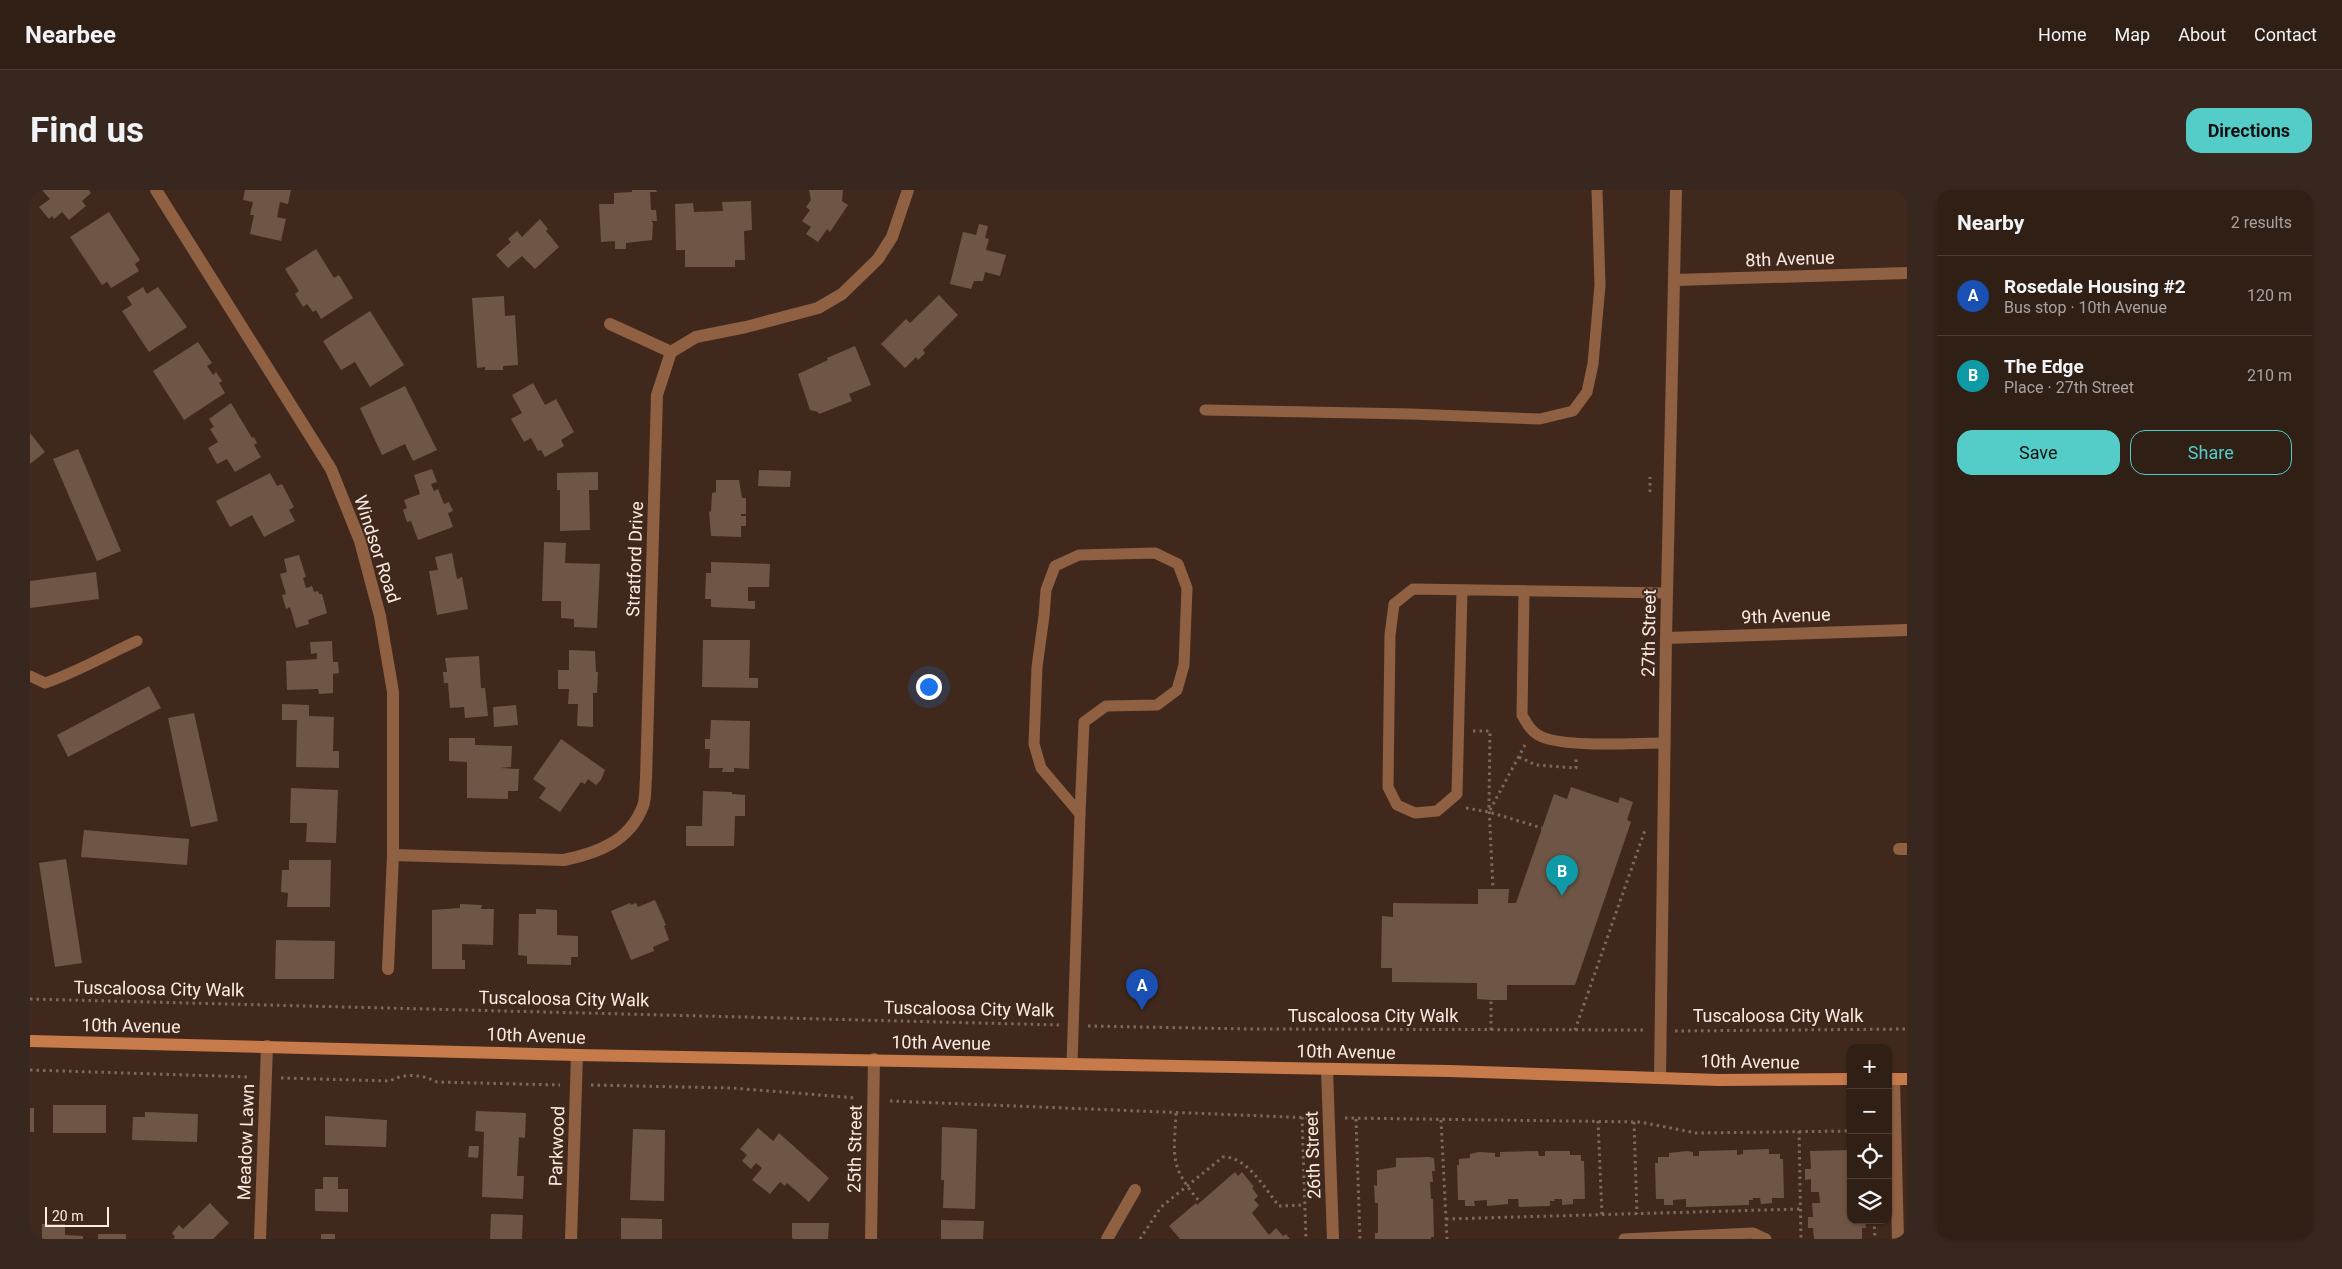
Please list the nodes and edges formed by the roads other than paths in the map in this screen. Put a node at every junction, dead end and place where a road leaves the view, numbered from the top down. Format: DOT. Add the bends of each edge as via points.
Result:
graph roads {
  1 [pos="156,190"];
  2 [pos="908,190"];
  3 [pos="1597,190"];
  4 [pos="1676,190"];
  5 [pos="1907,273"];
  6 [pos="1675,280"];
  7 [pos="610,324"];
  8 [pos="671,352"];
  9 [pos="1205,410"];
  10 [pos="1462,590"];
  11 [pos="1524,591"];
  12 [pos="1667,593"];
  13 [pos="1907,630"];
  14 [pos="1666,638"];
  15 [pos="137,641"];
  16 [pos="30,676"];
  17 [pos="1665,744"];
  18 [pos="1080,814"];
  19 [pos="393,855"];
  20 [pos="388,969"];
  21 [pos="30,1041"];
  22 [pos="267,1046"];
  23 [pos="577,1055"];
  24 [pos="874,1059"];
  25 [pos="1072,1064"];
  26 [pos="1327,1069"];
  27 [pos="1660,1078"];
  28 [pos="1847,1079"];
  29 [pos="1892,1079"];
  30 [pos="1907,1079"];
  31 [pos="1891,1089"];
  32 [pos="1135,1190"];
  33 [pos="260,1239"];
  34 [pos="571,1239"];
  35 [pos="871,1239"];
  36 [pos="1107,1239"];
  37 [pos="1333,1239"];
  38 [pos="1624,1239"];
  39 [pos="1766,1239"];
  40 [pos="1898,1239"];
  1 -- 19 [label="street, Windsor Road" via="331,469 360,541 380,616 393,692"];
  2 -- 8 [label="street" via="892,237 878,259 842,294 818,308 746,328 696,337"];
  3 -- 9 [label="lane" via="1600,285 1593,364 1587,392 1572,412 1540,419"];
  4 -- 6 [label="street, 27th Street"];
  5 -- 6 [label="street, 8th Avenue"];
  6 -- 12 [label="street, 27th Street"];
  7 -- 8 [label="street"];
  8 -- 19 [label="street, Stratford Drive" via="657,395 646,779 643,805 631,827 613,845 589,855 564,860"];
  10 -- 10 [label="lane" via="1414,589 1394,604 1390,635 1388,787 1397,805 1415,813 1438,810 1457,794"];
  10 -- 11 [label="lane"];
  11 -- 12 [label="lane"];
  11 -- 17 [label="lane" via="1522,715 1533,731 1542,737 1576,743"];
  12 -- 14 [label="street, 27th Street"];
  13 -- 14 [label="street, 9th Avenue"];
  14 -- 17 [label="street, 27th Street"];
  15 -- 16 [label="lane" via="45,683"];
  17 -- 27 [label="street, 27th Street"];
  18 -- 18 [label="lane" via="1084,722 1106,706 1157,705 1177,690 1184,665 1187,588 1178,564 1155,553 1078,555 1055,566 1046,590 1037,667 1034,744 1041,768"];
  18 -- 25 [label="lane"];
  19 -- 20 [label="street, Windsor Road"];
  21 -- 22 [label="main road, 10th Avenue"];
  22 -- 23 [label="main road, 10th Avenue"];
  22 -- 33 [label="street, Meadow Lawn"];
  23 -- 24 [label="main road, 10th Avenue"];
  23 -- 34 [label="street, Parkwood"];
  24 -- 25 [label="main road, 10th Avenue"];
  24 -- 35 [label="street, 25th Street"];
  25 -- 26 [label="main road, 10th Avenue"];
  26 -- 27 [label="main road, 10th Avenue"];
  26 -- 37 [label="street, 26th Street"];
  27 -- 28 [label="main road, 10th Avenue"];
  29 -- 30 [label="main road"];
  31 -- 40 [label="street"];
  32 -- 36 [label="street"];
  38 -- 39 [label="lane" via="1753,1233"];
}
